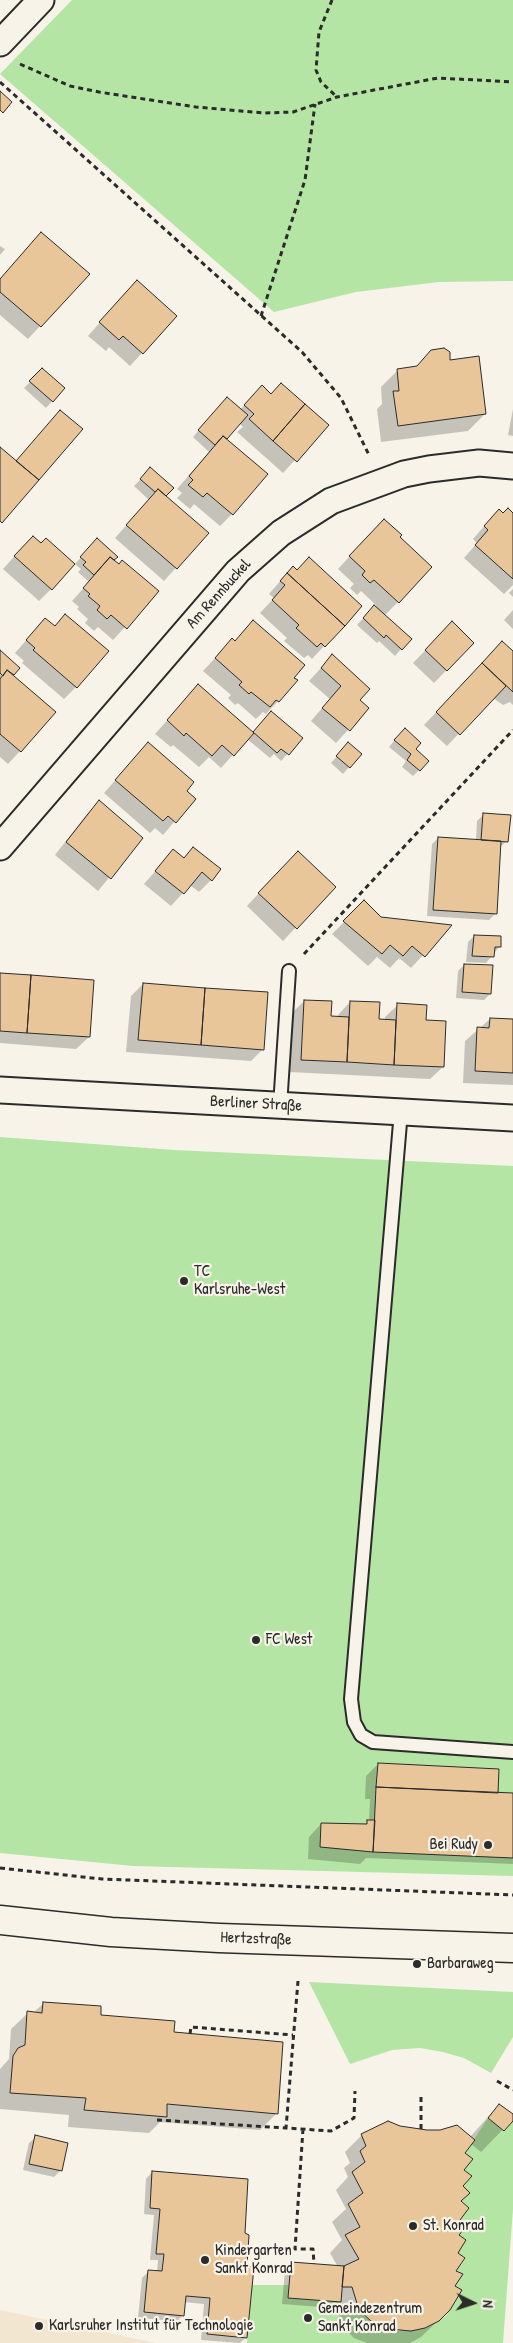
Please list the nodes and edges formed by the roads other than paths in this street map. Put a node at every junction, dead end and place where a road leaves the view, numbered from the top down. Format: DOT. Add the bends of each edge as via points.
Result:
graph roads {
  1 [pos="41,0"];
  2 [pos="0,43"];
  3 [pos="513,466"];
  4 [pos="0,847"];
  5 [pos="289,971"];
  6 [pos="0,1090"];
  7 [pos="280,1106"];
  8 [pos="401,1111"];
  9 [pos="513,1118"];
  10 [pos="513,1752"];
  11 [pos="0,1920"];
  12 [pos="513,1948"];
  1 -- 2 [label="street"];
  3 -- 4 [label="street, Am Rennbuckel" via="479,463 404,474 331,501 302,518 238,571"];
  5 -- 7 [label="lane"];
  6 -- 7 [label="street, Berliner Straße"];
  7 -- 8 [label="street, Berliner Straße"];
  8 -- 9 [label="street, Berliner Straße"];
  8 -- 10 [label="lane" via="351,1699 354,1722 361,1735 373,1742"];
  11 -- 12 [label="main road, Hertzstraße" via="111,1932"];
}
